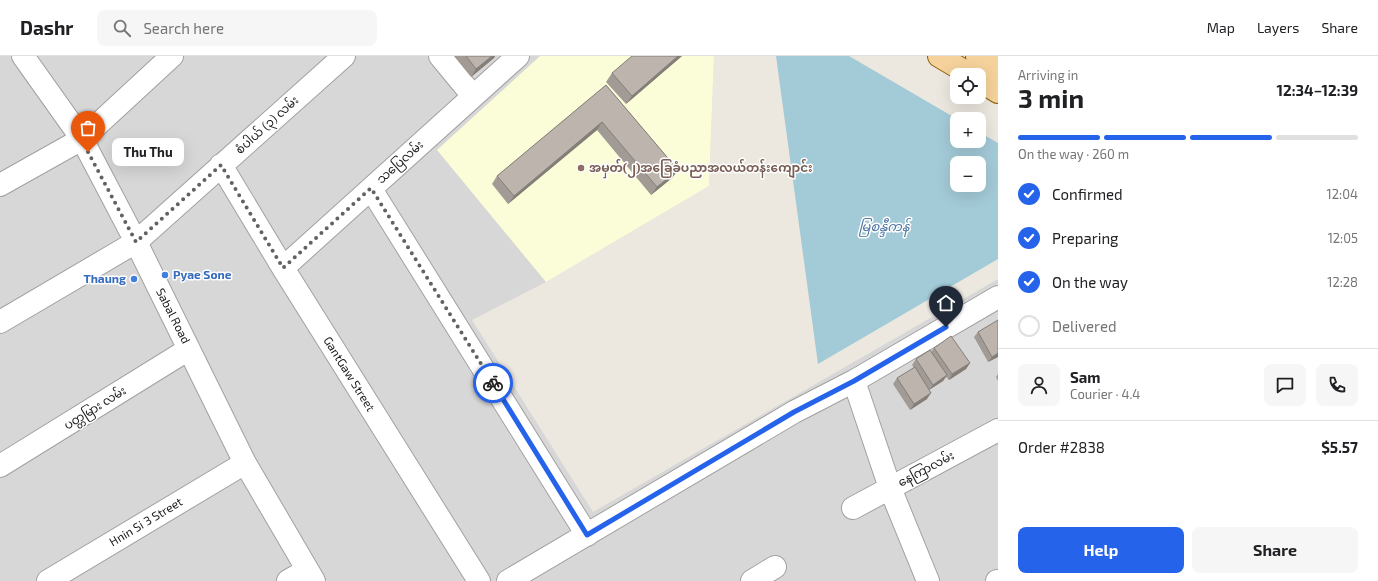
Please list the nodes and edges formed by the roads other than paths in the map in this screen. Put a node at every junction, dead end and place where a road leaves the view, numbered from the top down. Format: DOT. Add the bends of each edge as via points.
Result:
graph roads {
  1 [pos="23,56"];
  2 [pos="172,56"];
  3 [pos="344,56"];
  4 [pos="440,56"];
  5 [pos="518,56"];
  6 [pos="939,56"];
  7 [pos="989,66"];
  8 [pos="959,68"];
  9 [pos="998,92"];
  10 [pos="473,96"];
  11 [pos="82,139"];
  12 [pos="221,165"];
  13 [pos="0,185"];
  14 [pos="371,188"];
  15 [pos="136,242"];
  16 [pos="283,268"];
  17 [pos="998,297"];
  18 [pos="0,322"];
  19 [pos="189,349"];
  20 [pos="854,381"];
  21 [pos="998,430"];
  22 [pos="245,463"];
  23 [pos="0,466"];
  24 [pos="890,488"];
  25 [pos="853,508"];
  26 [pos="587,535"];
  27 [pos="775,567"];
  28 [pos="311,575"];
  29 [pos="48,581"];
  30 [pos="288,581"];
  31 [pos="479,581"];
  32 [pos="508,581"];
  33 [pos="752,581"];
  34 [pos="928,581"];
  1 -- 11 [label="street, Sabal Road"];
  2 -- 11 [label="street"];
  3 -- 12 [label="street, စံပါယ် (၃) လမ်း"];
  4 -- 10 [label="street"];
  5 -- 10 [label="street, သပြေလမ်း"];
  6 -- 8 [label="main road"];
  7 -- 9 [label="main road"];
  10 -- 14 [label="street, သပြေလမ်း"];
  11 -- 13 [label="street"];
  11 -- 15 [label="street, Sabal Road"];
  12 -- 15 [label="street, စံပါယ် (၃) လမ်း"];
  12 -- 16 [label="street, GantGaw Street"];
  14 -- 16 [label="street, သပြေလမ်း"];
  14 -- 26 [label="street"];
  15 -- 18 [label="street, စံပါယ် (၃) လမ်း"];
  15 -- 19 [label="street, Sabal Road"];
  16 -- 31 [label="street, GantGaw Street"];
  17 -- 20 [label="street"];
  19 -- 22 [label="street, Sabal Road"];
  19 -- 23 [label="street, ပတ္တမြား လမ်း"];
  20 -- 24 [label="street"];
  20 -- 26 [label="street" via="794,412"];
  21 -- 24 [label="street, နေကြာလမ်း"];
  22 -- 28 [label="street, Sabal Road"];
  22 -- 29 [label="street, Hnin Si 3 Street"];
  24 -- 25 [label="street, နေကြာလမ်း"];
  24 -- 34 [label="street"];
  26 -- 32 [label="street"];
  27 -- 33 [label="street"];
  28 -- 30 [label="street"];
}
